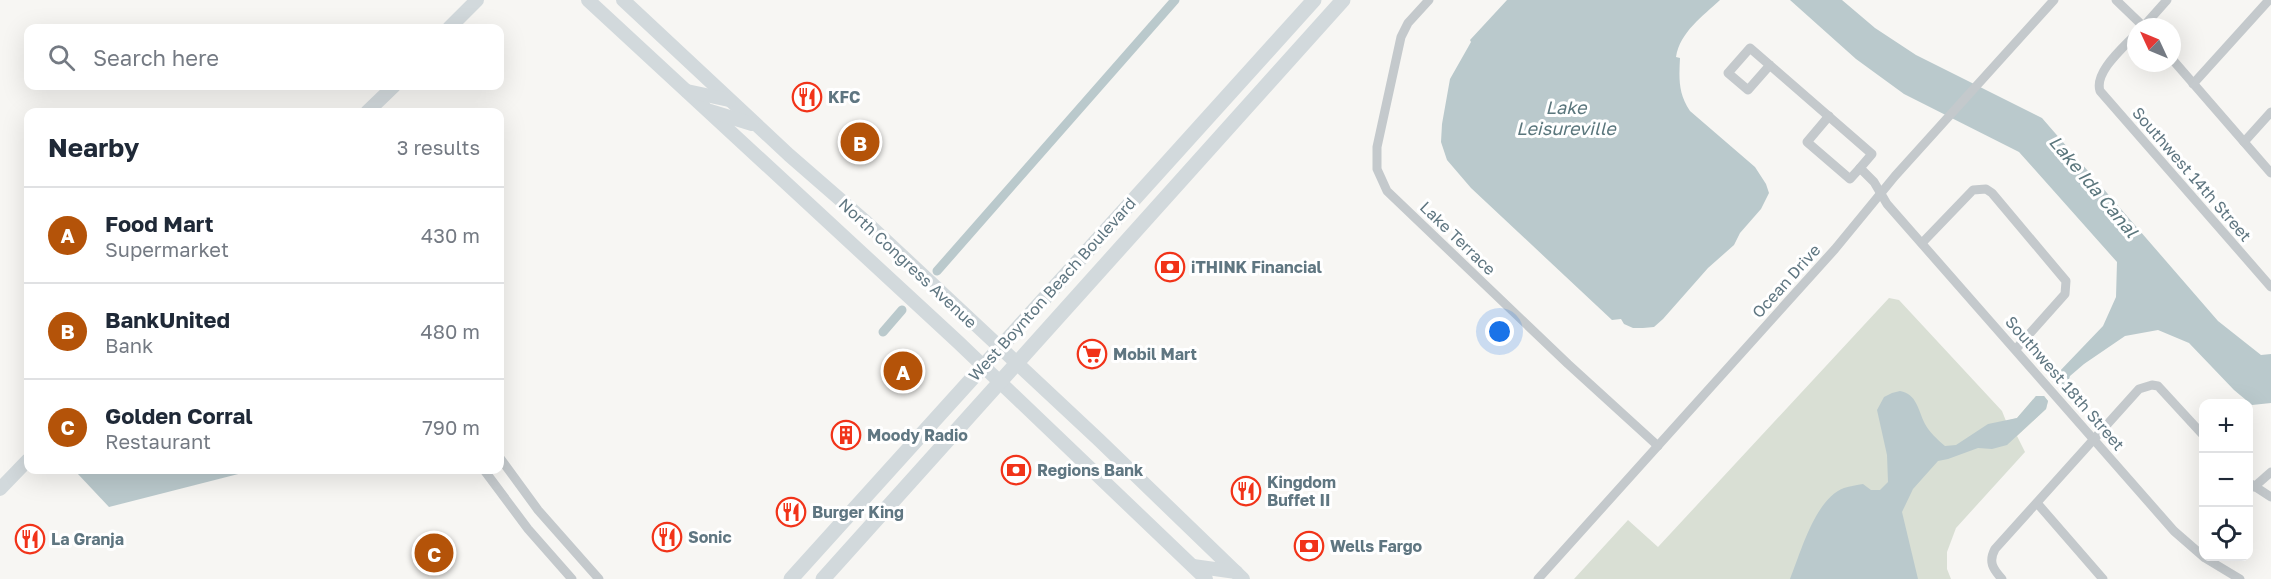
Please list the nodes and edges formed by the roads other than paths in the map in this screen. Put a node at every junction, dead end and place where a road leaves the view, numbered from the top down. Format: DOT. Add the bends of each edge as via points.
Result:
graph roads {
  1 [pos="477,0"];
  2 [pos="588,0"];
  3 [pos="623,0"];
  4 [pos="1314,0"];
  5 [pos="1343,0"];
  6 [pos="1429,0"];
  7 [pos="2054,0"];
  8 [pos="2116,0"];
  9 [pos="2167,0"];
  10 [pos="2269,0"];
  11 [pos="2134,18"];
  12 [pos="2151,18"];
  13 [pos="453,24"];
  14 [pos="2127,45"];
  15 [pos="1770,65"];
  16 [pos="2181,70"];
  17 [pos="2193,84"];
  18 [pos="390,90"];
  19 [pos="685,90"];
  20 [pos="729,100"];
  21 [pos="1221,103"];
  22 [pos="371,108"];
  23 [pos="705,110"];
  24 [pos="2271,112"];
  25 [pos="1828,116"];
  26 [pos="757,126"];
  27 [pos="1196,130"];
  28 [pos="1221,136"];
  29 [pos="2244,142"];
  30 [pos="1197,162"];
  31 [pos="1860,168"];
  32 [pos="2271,173"];
  33 [pos="1881,193"];
  34 [pos="1922,243"];
  35 [pos="2271,287"];
  36 [pos="1000,348"];
  37 [pos="2016,350"];
  38 [pos="1017,364"];
  39 [pos="982,366"];
  40 [pos="1000,383"];
  41 [pos="2199,430"];
  42 [pos="2094,439"];
  43 [pos="1658,446"];
  44 [pos="504,463"];
  45 [pos="24,464"];
  46 [pos="2271,472"];
  47 [pos="487,474"];
  48 [pos="2253,483"];
  49 [pos="2253,485"];
  50 [pos="0,489"];
  51 [pos="2271,497"];
  52 [pos="2037,503"];
  53 [pos="1202,540"];
  54 [pos="1169,543"];
  55 [pos="1193,566"];
  56 [pos="1240,576"];
  57 [pos="572,579"];
  58 [pos="599,579"];
  59 [pos="791,579"];
  60 [pos="823,579"];
  61 [pos="1206,579"];
  62 [pos="1538,579"];
  63 [pos="2002,579"];
  64 [pos="2103,579"];
  65 [pos="2240,579"];
  1 -- 13 [label="main road"];
  2 -- 19 [label="main road, North Congress Avenue"];
  3 -- 20 [label="main road, North Congress Avenue"];
  4 -- 21 [label="main road, West Boynton Beach Boulevard"];
  5 -- 28 [label="main road, West Boynton Beach Boulevard"];
  6 -- 43 [label="street, Lake Terrace" via="1408,23 1399,45 1377,147 1382,182 1417,220"];
  7 -- 33 [label="street, Ocean Drive"];
  8 -- 11 [label="street"];
  9 -- 12 [label="street"];
  10 -- 17 [label="street"];
  14 -- 35 [label="street, Southwest 14th Street" via="2099,78 2100,91"];
  15 -- 15 [label="street" via="1750,48 1728,73 1748,90"];
  15 -- 25 [label="street"];
  16 -- 17 [label="street"];
  17 -- 29 [label="street"];
  18 -- 22 [label="main road"];
  19 -- 20 [label="main road"];
  19 -- 23 [label="main road, North Congress Avenue"];
  20 -- 26 [label="main road, North Congress Avenue"];
  21 -- 27 [label="main road, West Boynton Beach Boulevard"];
  21 -- 28 [label="main road"];
  23 -- 26 [label="main road"];
  23 -- 39 [label="main road, North Congress Avenue"];
  24 -- 29 [label="street"];
  25 -- 31 [label="street" via="1872,154"];
  25 -- 31 [label="street" via="1807,141 1850,179"];
  26 -- 36 [label="main road, North Congress Avenue"];
  27 -- 30 [label="main road"];
  27 -- 36 [label="main road, West Boynton Beach Boulevard"];
  28 -- 30 [label="main road, West Boynton Beach Boulevard"];
  29 -- 32 [label="street"];
  30 -- 38 [label="main road, West Boynton Beach Boulevard"];
  31 -- 33 [label="street, Southwest 18th Street"];
  33 -- 34 [label="street, Southwest 18th Street"];
  33 -- 43 [label="street, Ocean Drive"];
  34 -- 37 [label="street, Southwest 18th Street"];
  34 -- 37 [label="street" via="1973,190 1992,193 2066,281 2065,294"];
  36 -- 38 [label="main road, North Congress Avenue"];
  36 -- 39 [label="main road, West Boynton Beach Boulevard"];
  37 -- 42 [label="street, Southwest 18th Street"];
  38 -- 40 [label="main road, West Boynton Beach Boulevard"];
  38 -- 53 [label="main road, North Congress Avenue"];
  39 -- 40 [label="main road, North Congress Avenue"];
  39 -- 59 [label="main road, West Boynton Beach Boulevard"];
  40 -- 54 [label="main road, North Congress Avenue"];
  40 -- 60 [label="main road, West Boynton Beach Boulevard"];
  41 -- 42 [label="street" via="2163,390 2152,385 2139,389"];
  42 -- 52 [label="street"];
  42 -- 65 [label="street, Southwest 18th Street" via="2186,542"];
  43 -- 62 [label="street, Ocean Drive"];
  44 -- 58 [label="street" via="538,510"];
  45 -- 50 [label="main road"];
  46 -- 48 [label="street"];
  47 -- 57 [label="street"];
  49 -- 51 [label="street"];
  52 -- 63 [label="street" via="1995,549 1991,562"];
  52 -- 64 [label="street"];
  53 -- 54 [label="main road"];
  53 -- 56 [label="main road, North Congress Avenue"];
  54 -- 55 [label="main road, North Congress Avenue"];
  55 -- 56 [label="main road"];
  55 -- 61 [label="main road, North Congress Avenue"];
}
